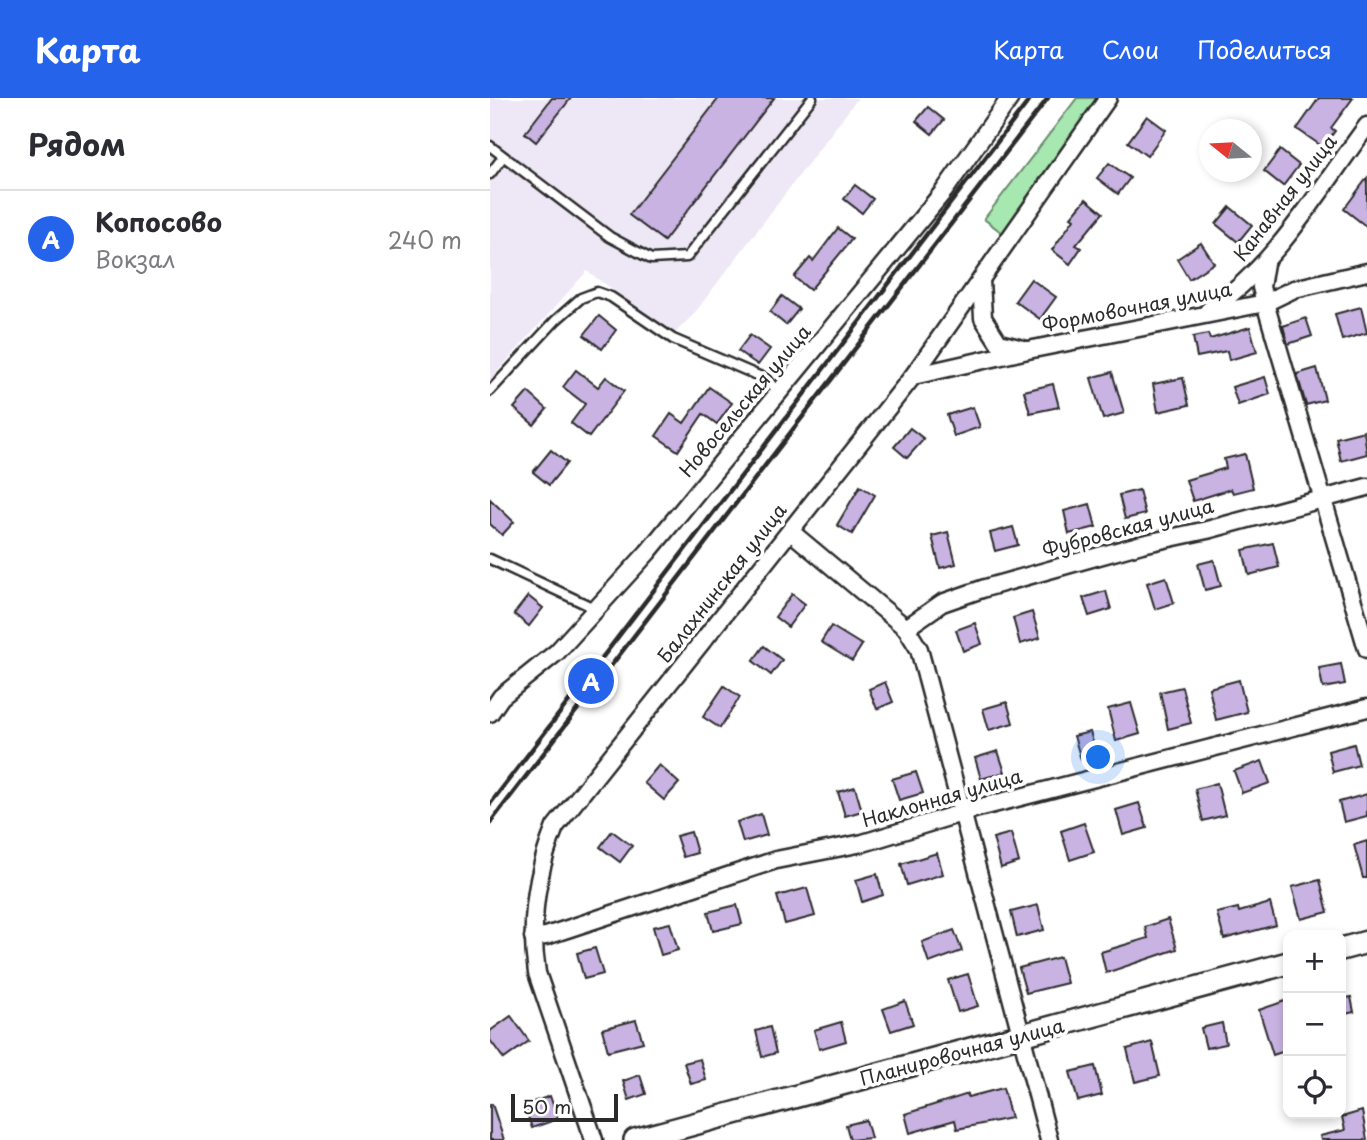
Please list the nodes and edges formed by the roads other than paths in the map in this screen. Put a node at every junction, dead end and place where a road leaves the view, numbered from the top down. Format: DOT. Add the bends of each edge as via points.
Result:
graph roads {
  1 [pos="812,98"];
  2 [pos="1010,98"];
  3 [pos="1108,98"];
  4 [pos="1367,126"];
  5 [pos="490,146"];
  6 [pos="503,157"];
  7 [pos="490,174"];
  8 [pos="1265,263"];
  9 [pos="1367,272"];
  10 [pos="981,281"];
  11 [pos="1265,303"];
  12 [pos="1199,317"];
  13 [pos="1028,350"];
  14 [pos="913,376"];
  15 [pos="490,391"];
  16 [pos="779,392"];
  17 [pos="1367,487"];
  18 [pos="1323,497"];
  19 [pos="791,532"];
  20 [pos="490,559"];
  21 [pos="594,608"];
  22 [pos="906,628"];
  23 [pos="1367,649"];
  24 [pos="496,700"];
  25 [pos="1367,708"];
  26 [pos="490,713"];
  27 [pos="962,814"];
  28 [pos="533,937"];
  29 [pos="1367,942"];
  30 [pos="1346,948"];
  31 [pos="1283,964"];
  32 [pos="1023,1035"];
  33 [pos="594,1140"];
  34 [pos="635,1140"];
  35 [pos="1049,1140"];
  1 -- 6 [label="lane" via="687,257 651,259 610,237"];
  2 -- 16 [label="street, Новосельская улица" via="944,191"];
  3 -- 10 [label="street, Балахнинская улица"];
  4 -- 8 [label="street, Канавная улица"];
  5 -- 6 [label="lane"];
  6 -- 7 [label="lane"];
  8 -- 11 [label="street" via="1261,287"];
  8 -- 12 [label="street, Канавная улица" via="1234,294"];
  9 -- 11 [label="street, Формовочная улица" via="1294,289"];
  10 -- 13 [label="street" via="983,318 999,343"];
  10 -- 14 [label="street, Балахнинская улица"];
  11 -- 12 [label="street, Формовочная улица"];
  11 -- 18 [label="street"];
  12 -- 13 [label="street, Формовочная улица"];
  13 -- 14 [label="street, Формовочная улица"];
  14 -- 19 [label="street, Балахнинская улица"];
  15 -- 16 [label="lane" via="556,320 581,298 597,292 673,339 766,379"];
  16 -- 21 [label="street, Новосельская улица" via="649,552"];
  17 -- 18 [label="street, Фубровская улица"];
  18 -- 22 [label="street, Фубровская улица" via="985,588 943,603"];
  18 -- 23 [label="street"];
  19 -- 22 [label="street"];
  19 -- 28 [label="street, Балахнинская улица" via="555,827 542,860"];
  20 -- 21 [label="lane"];
  21 -- 24 [label="street, Новосельская улица" via="557,652"];
  22 -- 27 [label="street" via="919,649"];
  24 -- 26 [label="street, Новосельская улица"];
  25 -- 27 [label="street, Наклонная улица"];
  27 -- 28 [label="street, Наклонная улица" via="863,843 776,860"];
  27 -- 32 [label="street"];
  28 -- 33 [label="street, Балахнинская улица" via="537,973"];
  29 -- 30 [label="main road"];
  31 -- 32 [label="main road, Планировочная улица"];
  32 -- 34 [label="main road, Планировочная улица"];
  32 -- 35 [label="street"];
}
